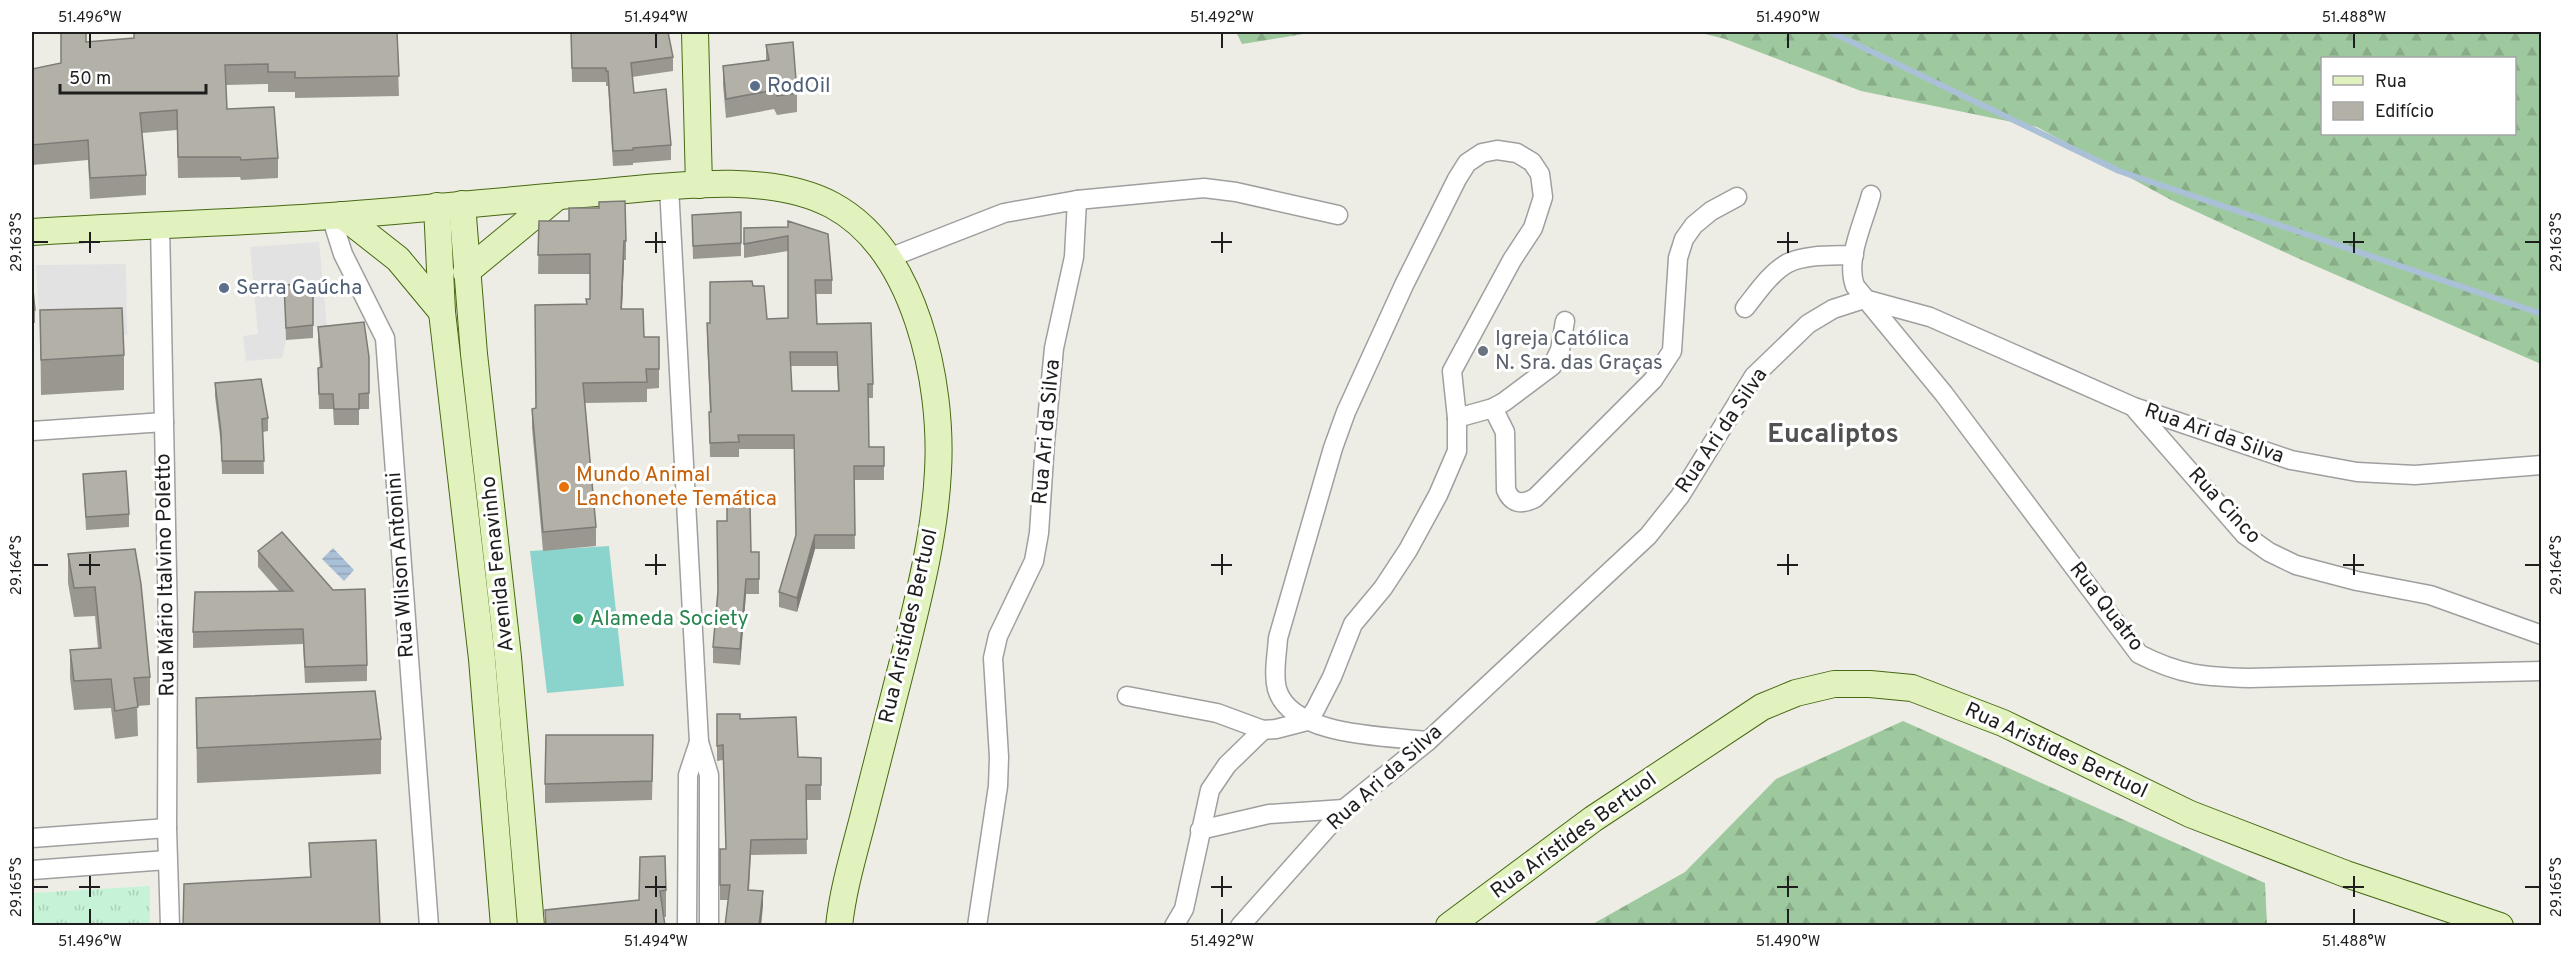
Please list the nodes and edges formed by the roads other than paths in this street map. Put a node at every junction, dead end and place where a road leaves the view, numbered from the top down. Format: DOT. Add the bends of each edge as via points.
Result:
graph roads {
  1 [pos="695,32"];
  2 [pos="699,185"];
  3 [pos="669,187"];
  4 [pos="1870,195"];
  5 [pos="558,196"];
  6 [pos="1737,197"];
  7 [pos="1077,200"];
  8 [pos="450,205"];
  9 [pos="337,215"];
  10 [pos="1338,215"];
  11 [pos="160,224"];
  12 [pos="32,232"];
  13 [pos="1854,255"];
  14 [pos="889,258"];
  15 [pos="466,272"];
  16 [pos="1864,300"];
  17 [pos="1745,308"];
  18 [pos="442,312"];
  19 [pos="1565,321"];
  20 [pos="474,354"];
  21 [pos="448,358"];
  22 [pos="2134,407"];
  23 [pos="1493,408"];
  24 [pos="1456,418"];
  25 [pos="164,422"];
  26 [pos="32,431"];
  27 [pos="2541,465"];
  28 [pos="491,507"];
  29 [pos="465,511"];
  30 [pos="2541,634"];
  31 [pos="508,657"];
  32 [pos="482,659"];
  33 [pos="2541,671"];
  34 [pos="1127,696"];
  35 [pos="1306,721"];
  36 [pos="1263,730"];
  37 [pos="1428,741"];
  38 [pos="699,742"];
  39 [pos="521,806"];
  40 [pos="495,807"];
  41 [pos="1344,809"];
  42 [pos="167,828"];
  43 [pos="1200,830"];
  44 [pos="32,838"];
  45 [pos="167,860"];
  46 [pos="32,870"];
  47 [pos="170,926"];
  48 [pos="429,926"];
  49 [pos="504,926"];
  50 [pos="531,926"];
  51 [pos="687,926"];
  52 [pos="709,926"];
  53 [pos="839,926"];
  54 [pos="977,926"];
  55 [pos="1174,926"];
  56 [pos="1240,926"];
  57 [pos="1449,926"];
  58 [pos="2500,926"];
  1 -- 2 [label="main road"];
  2 -- 3 [label="main road, Rua Aristides Bertuol"];
  2 -- 14 [label="main road, Rua Aristides Bertuol" via="761,185 798,191 851,216"];
  3 -- 5 [label="main road, Rua Aristides Bertuol"];
  3 -- 38 [label="street"];
  4 -- 13 [label="street, Rua Quatro"];
  5 -- 8 [label="main road, Rua Aristides Bertuol"];
  5 -- 15 [label="main road"];
  6 -- 23 [label="street" via="1711,211 1684,238 1678,258 1672,351 1653,380 1535,498 1526,502 1517,503 1506,490 1505,432"];
  7 -- 10 [label="street" via="1204,188"];
  7 -- 14 [label="street" via="1004,213"];
  7 -- 54 [label="street, Rua Ari da Silva" via="1074,257 1054,348 1034,561 998,636 993,658 999,777"];
  8 -- 9 [label="main road, Rua Aristides Bertuol"];
  8 -- 15 [label="main road, Avenida Fenavinho"];
  8 -- 18 [label="main road, Avenida Fenavinho"];
  9 -- 11 [label="main road, Rua Aristides Bertuol"];
  9 -- 18 [label="main road" via="398,260"];
  9 -- 48 [label="street, Rua Wilson Antonini" via="343,254 385,338"];
  11 -- 12 [label="main road, Rua Aristides Bertuol"];
  11 -- 25 [label="street, Rua Mário Italvino Poletto"];
  13 -- 16 [label="street, Rua Quatro" via="1852,278"];
  13 -- 17 [label="street" via="1788,263"];
  14 -- 53 [label="main road, Rua Aristides Bertuol" via="918,321 929,362 938,416 939,470 921,590 858,835"];
  15 -- 20 [label="main road, Avenida Fenavinho"];
  16 -- 22 [label="street, Rua Ari da Silva" via="1930,316"];
  16 -- 33 [label="street, Rua Quatro" via="1944,394 2139,654 2166,668 2204,677"];
  16 -- 37 [label="street, Rua Ari da Silva" via="1833,309 1808,324 1754,376 1680,496 1648,536"];
  18 -- 21 [label="main road, Avenida Fenavinho"];
  19 -- 23 [label="street" via="1560,350 1552,366"];
  20 -- 21 [label="main road"];
  20 -- 28 [label="main road, Avenida Fenavinho"];
  21 -- 29 [label="main road, Avenida Fenavinho"];
  22 -- 27 [label="street, Rua Ari da Silva" via="2291,460 2357,472 2415,475"];
  22 -- 30 [label="street, Rua Cinco" via="2245,535 2269,552 2296,565 2430,596"];
  23 -- 24 [label="street"];
  24 -- 35 [label="street" via="1456,451 1438,495 1383,588 1353,624 1332,677"];
  24 -- 35 [label="street" via="1452,371 1533,228 1543,197 1540,174 1532,162 1517,153 1482,153 1467,163 1456,178 1346,412 1278,638 1277,689 1287,708"];
  25 -- 26 [label="street"];
  25 -- 42 [label="street, Rua Mário Italvino Poletto"];
  28 -- 29 [label="main road"];
  28 -- 31 [label="main road, Avenida Fenavinho"];
  29 -- 32 [label="main road, Avenida Fenavinho"];
  31 -- 32 [label="main road"];
  31 -- 39 [label="main road, Avenida Fenavinho"];
  32 -- 40 [label="main road, Avenida Fenavinho"];
  34 -- 36 [label="street" via="1217,713"];
  35 -- 36 [label="street"];
  35 -- 37 [label="street" via="1350,732"];
  36 -- 43 [label="street" via="1227,765 1210,790"];
  37 -- 41 [label="street, Rua Ari da Silva"];
  38 -- 51 [label="street" via="688,775"];
  38 -- 52 [label="street" via="709,775"];
  39 -- 40 [label="main road"];
  39 -- 50 [label="main road, Avenida Fenavinho"];
  40 -- 49 [label="main road, Avenida Fenavinho"];
  41 -- 43 [label="street" via="1269,814"];
  41 -- 56 [label="street, Rua Ari da Silva"];
  42 -- 44 [label="street"];
  42 -- 45 [label="street, Rua Mário Italvino Poletto"];
  43 -- 55 [label="street" via="1184,909"];
  45 -- 46 [label="street"];
  45 -- 47 [label="street, Rua Mário Italvino Poletto"];
  57 -- 58 [label="main road, Rua Aristides Bertuol" via="1593,819 1762,707 1834,684 1912,688 2003,723 2190,814 2346,874"];
}
